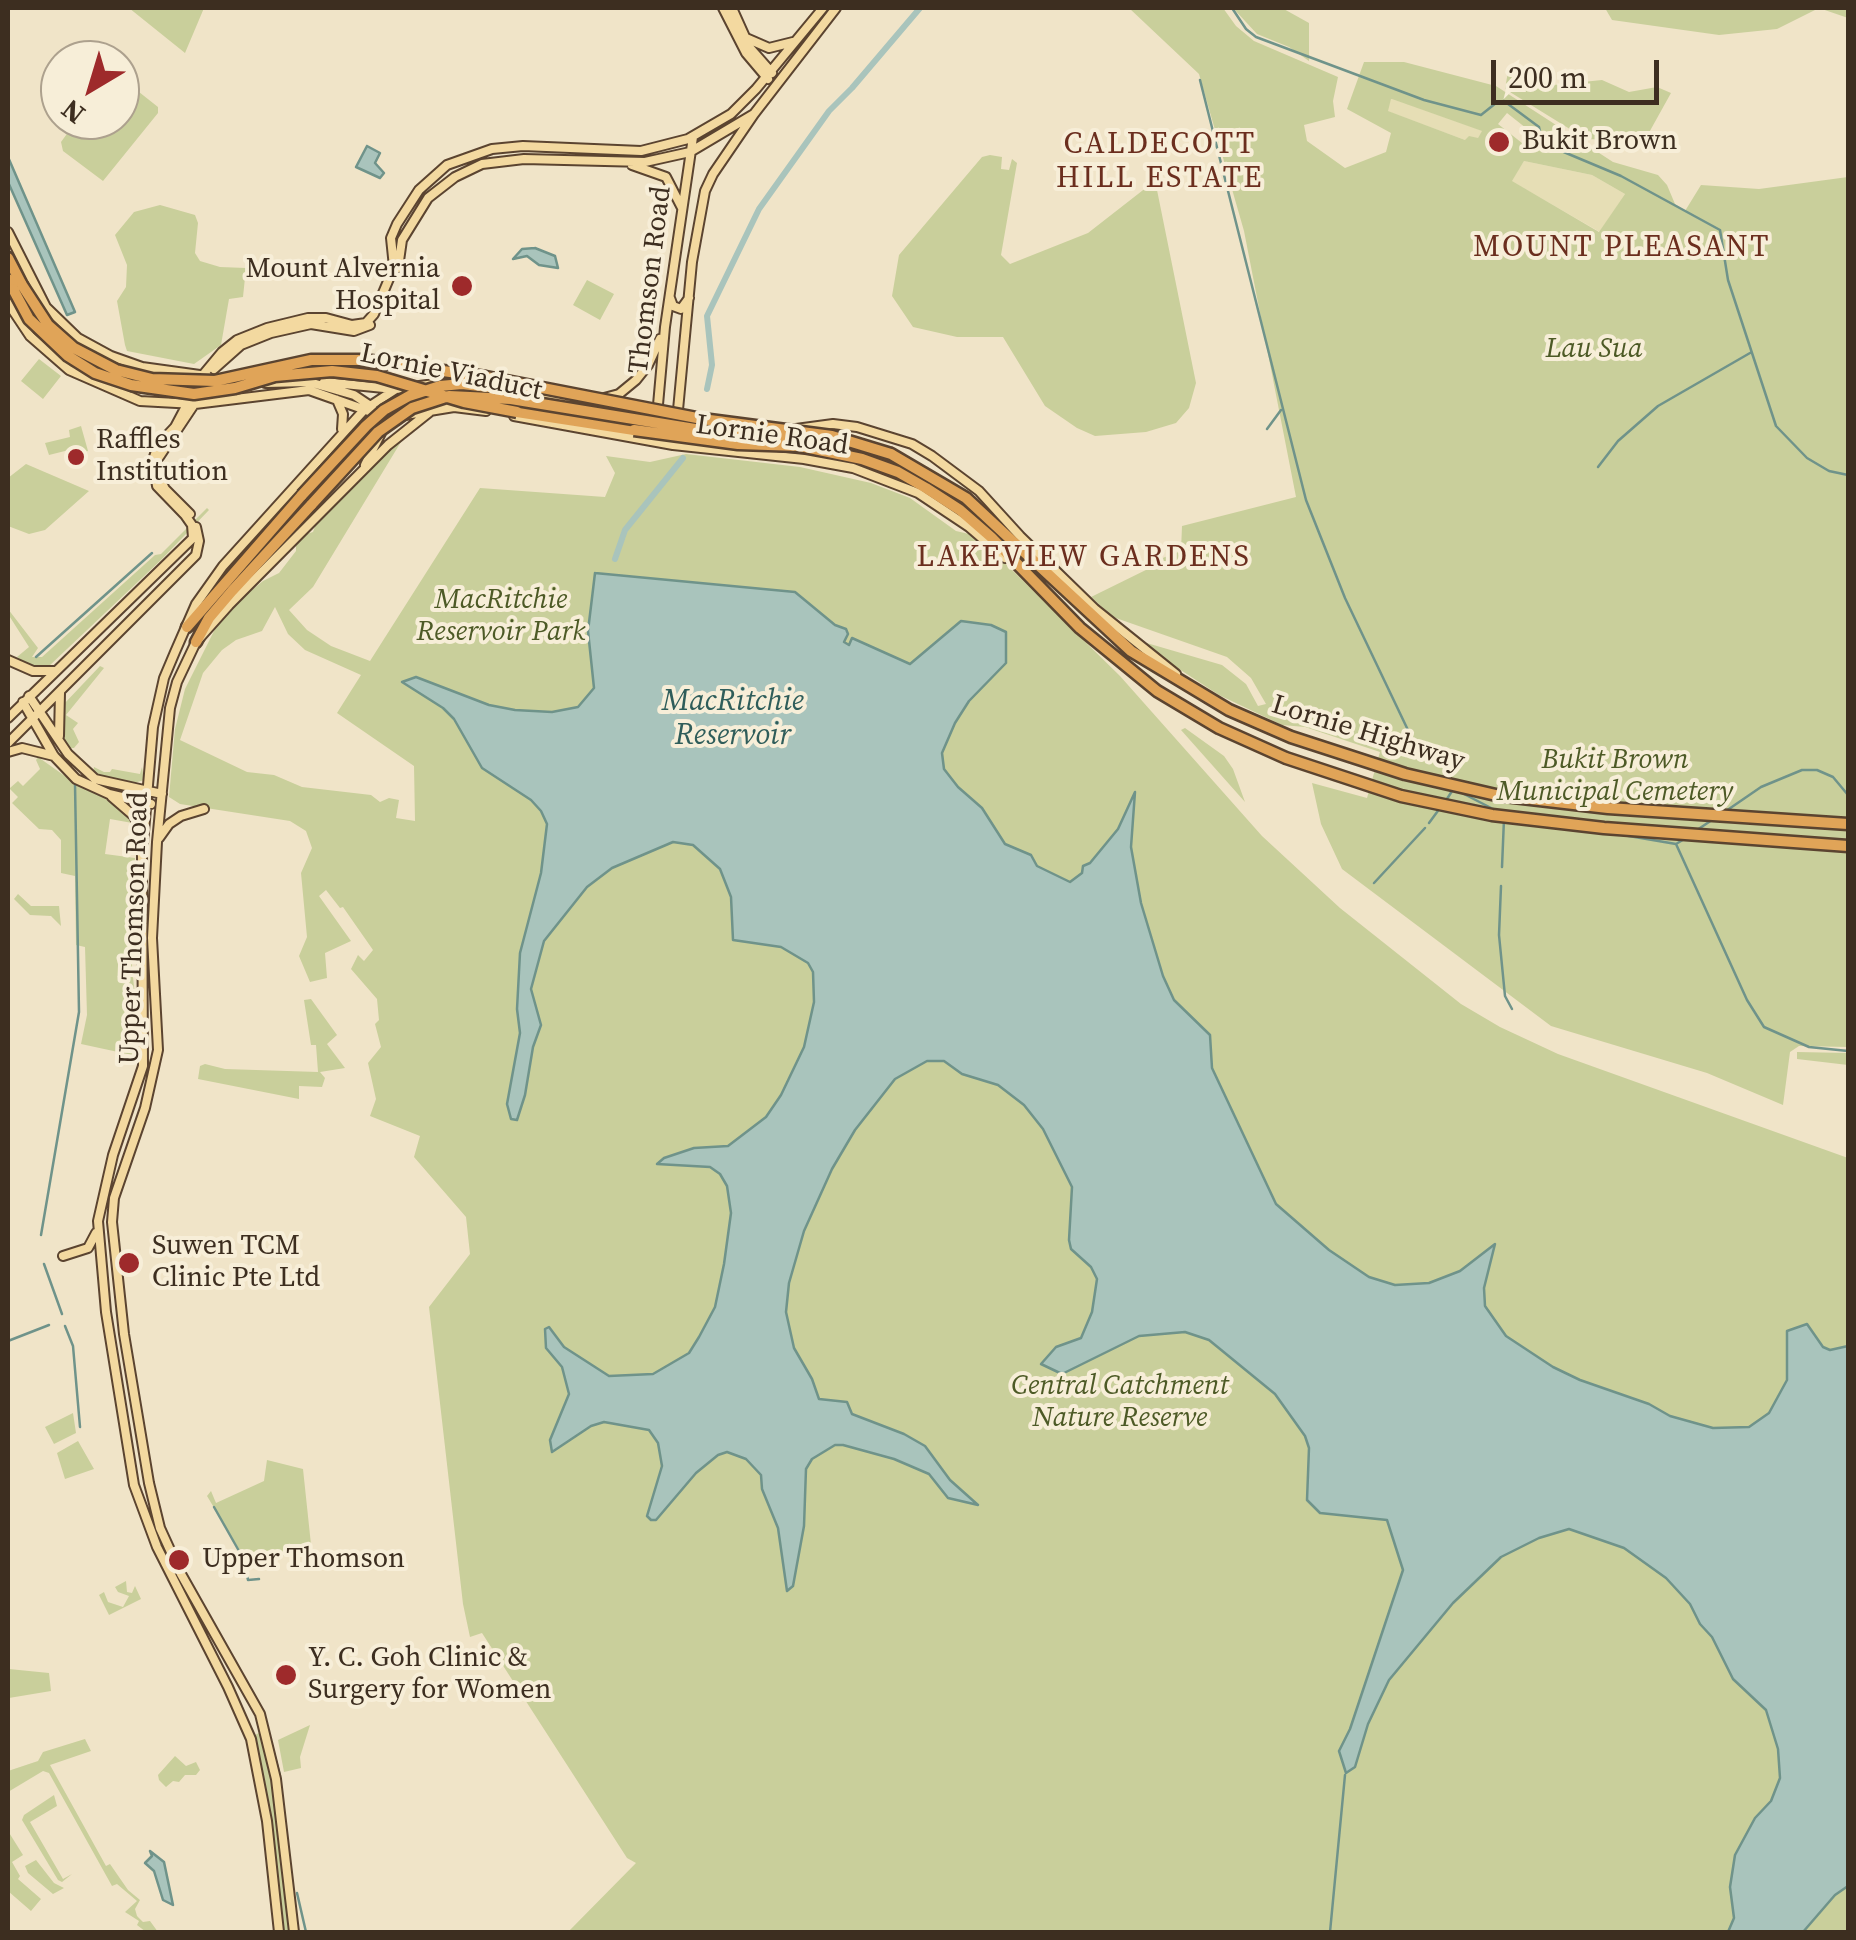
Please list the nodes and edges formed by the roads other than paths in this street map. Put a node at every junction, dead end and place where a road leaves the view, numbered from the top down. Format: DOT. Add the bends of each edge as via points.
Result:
graph roads {
  1 [pos="723,8"];
  2 [pos="732,8"];
  3 [pos="823,8"];
  4 [pos="836,8"];
  5 [pos="745,38"];
  6 [pos="793,42"];
  7 [pos="768,74"];
  8 [pos="777,82"];
  9 [pos="754,114"];
  10 [pos="694,137"];
  11 [pos="690,152"];
  12 [pos="627,163"];
  13 [pos="682,208"];
  14 [pos="8,232"];
  15 [pos="8,258"];
  16 [pos="674,258"];
  17 [pos="692,262"];
  18 [pos="14,284"];
  19 [pos="691,294"];
  20 [pos="670,298"];
  21 [pos="8,303"];
  22 [pos="664,327"];
  23 [pos="205,376"];
  24 [pos="309,382"];
  25 [pos="396,389"];
  26 [pos="682,393"];
  27 [pos="333,396"];
  28 [pos="585,403"];
  29 [pos="614,403"];
  30 [pos="192,404"];
  31 [pos="366,407"];
  32 [pos="432,410"];
  33 [pos="377,414"];
  34 [pos="658,415"];
  35 [pos="679,418"];
  36 [pos="694,420"];
  37 [pos="761,429"];
  38 [pos="784,431"];
  39 [pos="341,434"];
  40 [pos="654,441"];
  41 [pos="673,445"];
  42 [pos="800,446"];
  43 [pos="758,454"];
  44 [pos="774,455"];
  45 [pos="360,473"];
  46 [pos="1059,608"];
  47 [pos="186,627"];
  48 [pos="196,642"];
  49 [pos="1113,658"];
  50 [pos="8,660"];
  51 [pos="54,671"];
  52 [pos="1195,692"];
  53 [pos="60,693"];
  54 [pos="26,699"];
  55 [pos="36,715"];
  56 [pos="8,718"];
  57 [pos="59,741"];
  58 [pos="8,743"];
  59 [pos="8,752"];
  60 [pos="54,756"];
  61 [pos="149,792"];
  62 [pos="108,794"];
  63 [pos="162,794"];
  64 [pos="148,804"];
  65 [pos="160,806"];
  66 [pos="204,809"];
  67 [pos="1848,824"];
  68 [pos="144,838"];
  69 [pos="156,842"];
  70 [pos="1848,846"];
  71 [pos="97,1229"];
  72 [pos="62,1256"];
  73 [pos="155,1529"];
  74 [pos="171,1563"];
  75 [pos="264,1730"];
  76 [pos="251,1739"];
  77 [pos="278,1932"];
  78 [pos="293,1932"];
  1 -- 7 [label="main road" via="746,53"];
  2 -- 5 [label="main road"];
  3 -- 6 [label="main road"];
  4 -- 8 [label="main road, Thomson Road"];
  5 -- 6 [label="main road" via="769,48"];
  5 -- 7 [label="main road"];
  6 -- 7 [label="main road"];
  7 -- 8 [label="main road"];
  7 -- 10 [label="main road" via="730,114"];
  8 -- 9 [label="main road, Thomson Road"];
  9 -- 11 [label="main road, Thomson Road"];
  9 -- 17 [label="main road, Thomson Road" via="705,191"];
  10 -- 11 [label="main road, Thomson Road"];
  10 -- 23 [label="main road" via="641,151 492,149 448,166 419,190 397,224 390,238 394,268 366,324 308,318 267,328 237,340"];
  11 -- 12 [label="main road"];
  11 -- 13 [label="main road, Thomson Road"];
  12 -- 13 [label="main road" via="666,177"];
  12 -- 23 [label="main road" via="498,160 455,177 428,198 406,232 397,269 369,326 354,331 311,324 270,333 241,345"];
  13 -- 16 [label="main road, Thomson Road"];
  14 -- 23 [label="main road" via="46,307 78,338 142,367"];
  15 -- 18 [label="highway"];
  16 -- 17 [label="main road" via="683,251"];
  16 -- 20 [label="main road, Thomson Road"];
  17 -- 19 [label="main road, Thomson Road"];
  18 -- 29 [label="highway, Lornie Viaduct, bridge" via="60,337 99,363 134,375 215,381 284,364 364,360"];
  18 -- 42 [label="highway, Lornie Viaduct, bridge" via="29,319 68,356 112,380 151,390 194,394 275,376 344,372 489,408 700,440"];
  19 -- 20 [label="main road" via="681,309"];
  19 -- 26 [label="main road, Thomson Road"];
  20 -- 22 [label="main road, Thomson Road"];
  21 -- 30 [label="main road" via="42,350 88,381 140,401"];
  22 -- 28 [label="main road" via="648,365 626,390"];
  22 -- 34 [label="main road, Thomson Road"];
  23 -- 24 [label="main road"];
  23 -- 30 [label="main road"];
  24 -- 25 [label="main road"];
  24 -- 31 [label="main road" via="354,395"];
  25 -- 28 [label="main road, Thomson Road" via="443,384"];
  25 -- 31 [label="main road, Thomson Road"];
  26 -- 35 [label="main road, Thomson Road"];
  26 -- 36 [label="main road"];
  27 -- 30 [label="main road" via="295,390"];
  27 -- 31 [label="main road"];
  27 -- 39 [label="main road" via="343,414"];
  28 -- 34 [label="main road, Thomson Road"];
  29 -- 47 [label="highway, bridge" via="451,385 384,410"];
  29 -- 52 [label="highway, Lornie Highway, bridge" via="832,436 890,454 966,498 1131,652"];
  30 -- 51 [label="main road" via="153,460 157,486 192,525 192,538"];
  30 -- 53 [label="main road" via="159,453 157,470 195,522 196,555"];
  31 -- 33 [label="main road"];
  31 -- 39 [label="main road, Upper Thomson Road"];
  32 -- 33 [label="main road"];
  32 -- 40 [label="main road" via="483,410"];
  32 -- 45 [label="main road, Upper Thomson Road"];
  33 -- 45 [label="main road" via="381,432"];
  34 -- 35 [label="main road, Thomson Road"];
  34 -- 40 [label="main road, Thomson Road"];
  35 -- 36 [label="main road, Lornie Road"];
  35 -- 41 [label="main road, Thomson Road"];
  36 -- 37 [label="main road, Lornie Road"];
  37 -- 38 [label="main road, Lornie Road"];
  37 -- 43 [label="main road"];
  38 -- 44 [label="main road"];
  38 -- 52 [label="main road, Lornie Road" via="856,427 932,456 979,491 1094,608"];
  39 -- 47 [label="main road, Upper Thomson Road" via="226,562"];
  40 -- 41 [label="main road"];
  41 -- 43 [label="main road, Lornie Road"];
  42 -- 46 [label="highway, Lornie Road" via="862,459 926,488 960,510"];
  42 -- 48 [label="highway, bridge" via="511,400 449,396 412,408 386,425 312,504 209,618"];
  43 -- 44 [label="main road, Lornie Road"];
  44 -- 46 [label="main road, Lornie Road" via="852,468 918,493 969,527"];
  45 -- 48 [label="main road, Upper Thomson Road"];
  46 -- 49 [label="highway, Lornie Road"];
  47 -- 61 [label="main road, Upper Thomson Road" via="153,727"];
  48 -- 63 [label="main road, Upper Thomson Road" via="170,708"];
  49 -- 70 [label="highway, Lornie Highway" via="1219,728 1286,758 1448,807 1540,822"];
  50 -- 51 [label="main road" via="33,672"];
  51 -- 54 [label="main road"];
  52 -- 67 [label="highway, Lornie Highway" via="1259,724 1453,786 1544,802"];
  53 -- 55 [label="main road"];
  53 -- 57 [label="main road"];
  54 -- 55 [label="main road"];
  54 -- 56 [label="main road"];
  55 -- 57 [label="main road"];
  55 -- 58 [label="main road"];
  55 -- 60 [label="main road"];
  57 -- 61 [label="main road" via="95,778"];
  59 -- 60 [label="main road" via="22,748"];
  60 -- 62 [label="main road" via="76,779"];
  61 -- 63 [label="main road"];
  61 -- 64 [label="main road, Upper Thomson Road"];
  62 -- 64 [label="main road"];
  62 -- 68 [label="main road" via="134,816"];
  63 -- 65 [label="main road, Upper Thomson Road"];
  64 -- 65 [label="main road"];
  64 -- 68 [label="main road, Upper Thomson Road"];
  65 -- 69 [label="main road, Upper Thomson Road"];
  66 -- 69 [label="main road" via="170,824"];
  68 -- 71 [label="main road, Upper Thomson Road" via="143,1066 104,1184"];
  69 -- 73 [label="main road, Upper Thomson Road" via="158,1050 112,1222"];
  71 -- 72 [label="main road" via="88,1248"];
  71 -- 73 [label="main road, Upper Thomson Road" via="123,1430 134,1485"];
  73 -- 74 [label="main road, Upper Thomson Road"];
  74 -- 75 [label="main road, Upper Thomson Road" via="251,1694"];
  74 -- 76 [label="main road, Upper Thomson Road"];
  75 -- 76 [label="main road" via="255,1727"];
  75 -- 78 [label="main road, Upper Thomson Road"];
  76 -- 77 [label="main road, Upper Thomson Road"];
}
